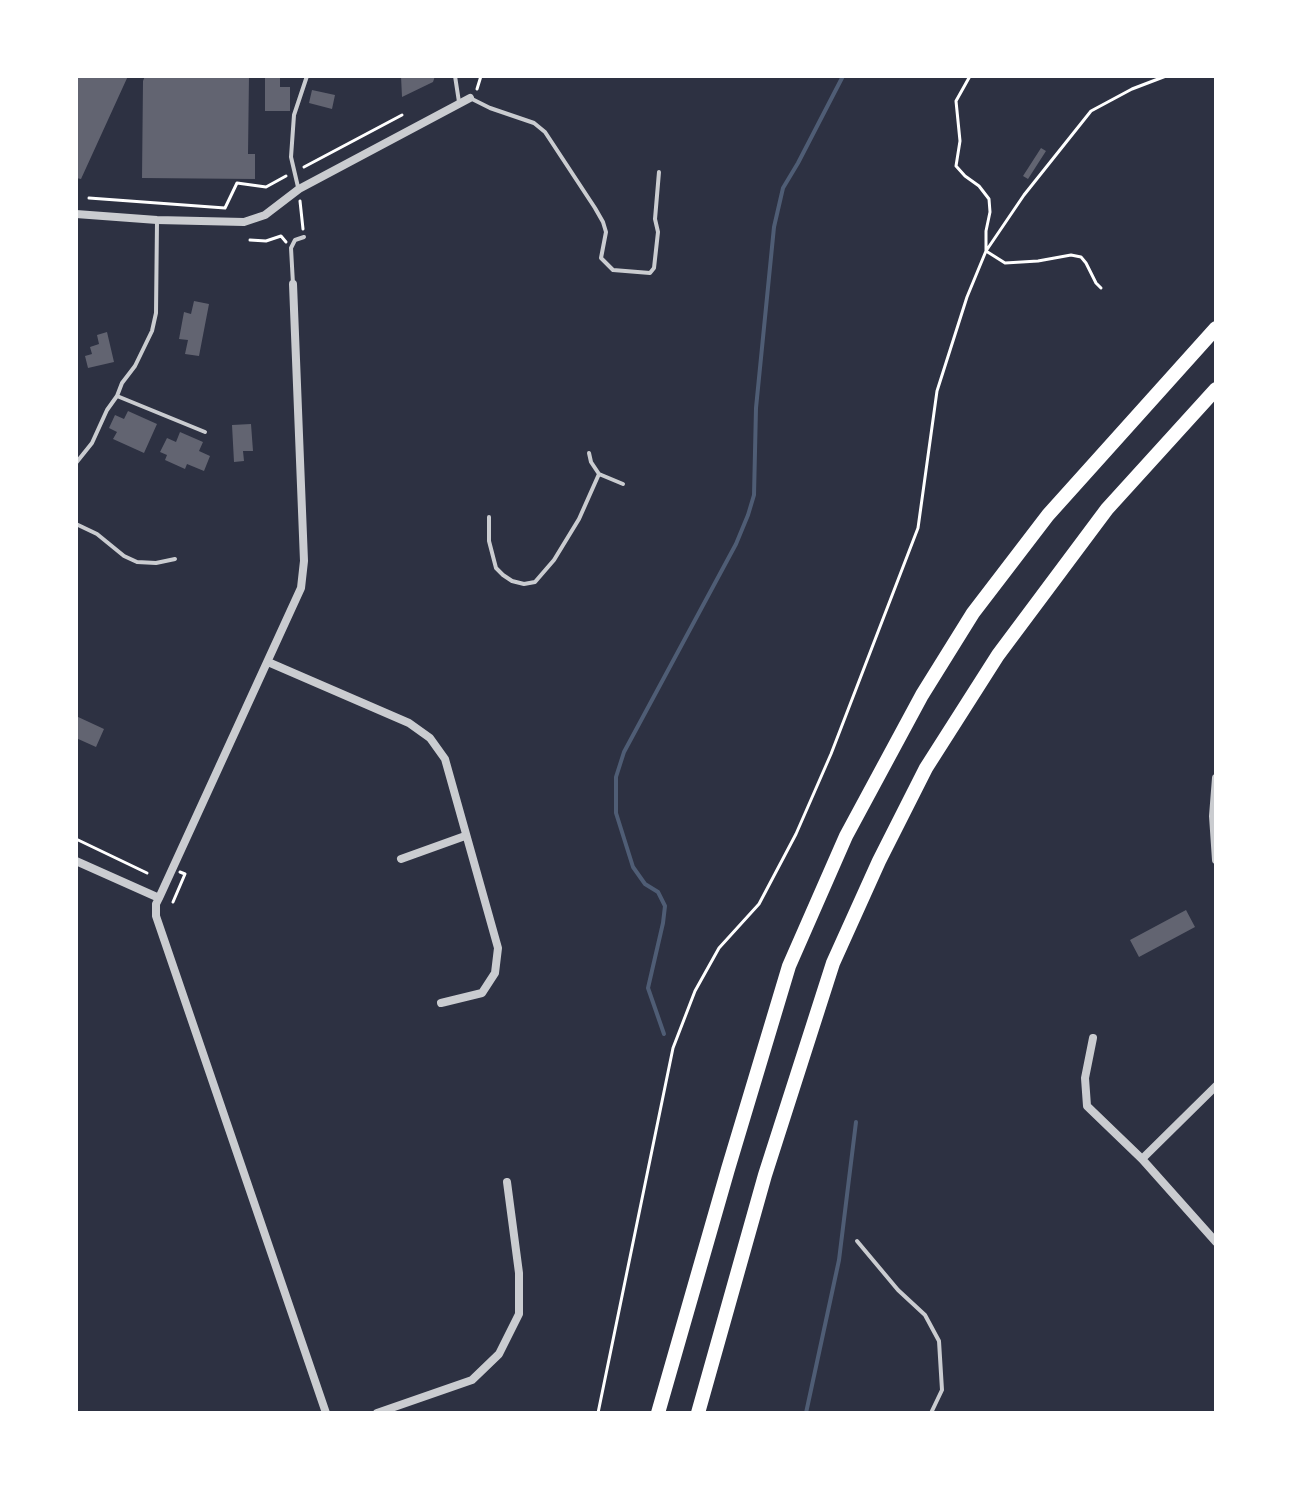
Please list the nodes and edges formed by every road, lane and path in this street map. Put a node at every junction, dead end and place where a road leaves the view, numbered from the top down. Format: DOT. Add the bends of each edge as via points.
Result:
graph roads {
  1 [pos="307,76"];
  2 [pos="455,76"];
  3 [pos="970,76"];
  4 [pos="1166,76"];
  5 [pos="470,98"];
  6 [pos="459,104"];
  7 [pos="402,115"];
  8 [pos="295,172"];
  9 [pos="659,172"];
  10 [pos="299,189"];
  11 [pos="89,198"];
  12 [pos="76,214"];
  13 [pos="157,220"];
  14 [pos="304,237"];
  15 [pos="250,240"];
  16 [pos="291,248"];
  17 [pos="986,251"];
  18 [pos="293,284"];
  19 [pos="1101,288"];
  20 [pos="1216,328"];
  21 [pos="1216,389"];
  22 [pos="117,396"];
  23 [pos="205,432"];
  24 [pos="589,453"];
  25 [pos="76,463"];
  26 [pos="599,474"];
  27 [pos="623,484"];
  28 [pos="489,517"];
  29 [pos="76,524"];
  30 [pos="175,559"];
  31 [pos="268,662"];
  32 [pos="1216,778"];
  33 [pos="465,836"];
  34 [pos="76,839"];
  35 [pos="401,859"];
  36 [pos="1216,860"];
  37 [pos="76,861"];
  38 [pos="147,873"];
  39 [pos="159,898"];
  40 [pos="441,1003"];
  41 [pos="1093,1038"];
  42 [pos="1216,1086"];
  43 [pos="1142,1159"];
  44 [pos="507,1182"];
  45 [pos="857,1241"];
  46 [pos="1216,1242"];
  47 [pos="326,1413"];
  48 [pos="377,1413"];
  49 [pos="598,1413"];
  50 [pos="658,1413"];
  51 [pos="698,1413"];
  52 [pos="931,1413"];
  1 -- 8 [label="lane" via="294,115"];
  2 -- 6 [label="lane"];
  3 -- 17 [label="path" via="956,101 956,166 989,199"];
  4 -- 17 [label="path" via="1091,111"];
  5 -- 6 [label="street"];
  5 -- 9 [label="lane" via="545,132 603,222 601,258 613,270 650,273 654,268"];
  6 -- 10 [label="street"];
  7 -- 8 [label="path"];
  8 -- 10 [label="lane"];
  8 -- 11 [label="path" via="266,187 237,183 225,208"];
  10 -- 13 [label="street" via="265,215 244,222"];
  10 -- 14 [label="path"];
  12 -- 13 [label="street"];
  13 -- 22 [label="lane" via="155,323"];
  14 -- 16 [label="lane"];
  15 -- 16 [label="path" via="281,236"];
  16 -- 18 [label="lane"];
  17 -- 19 [label="path" via="1005,263 1081,257"];
  17 -- 49 [label="path" via="937,391 918,528 831,754 759,904 719,948 695,991 673,1048"];
  18 -- 31 [label="street" via="304,561 301,588"];
  20 -- 50 [label="highway" via="1048,515 973,613 846,836 789,966"];
  21 -- 51 [label="highway" via="1107,509 1007,643 912,795 833,963 765,1175"];
  22 -- 23 [label="lane"];
  22 -- 25 [label="lane"];
  24 -- 26 [label="lane"];
  26 -- 27 [label="lane"];
  26 -- 28 [label="lane" via="579,519 535,582 512,581 496,568"];
  29 -- 30 [label="lane" via="137,562"];
  31 -- 33 [label="street" via="409,723 430,738 445,759"];
  31 -- 39 [label="street"];
  32 -- 36 [label="street"];
  33 -- 35 [label="street"];
  33 -- 40 [label="street" via="498,948 495,973 482,993"];
  34 -- 38 [label="path"];
  37 -- 39 [label="street"];
  39 -- 47 [label="street" via="156,921"];
  41 -- 43 [label="street" via="1085,1078 1087,1106"];
  42 -- 43 [label="street"];
  43 -- 46 [label="street"];
  44 -- 48 [label="street" via="519,1314 499,1354 472,1380"];
  45 -- 52 [label="lane" via="925,1315 939,1341 942,1390"];
}
